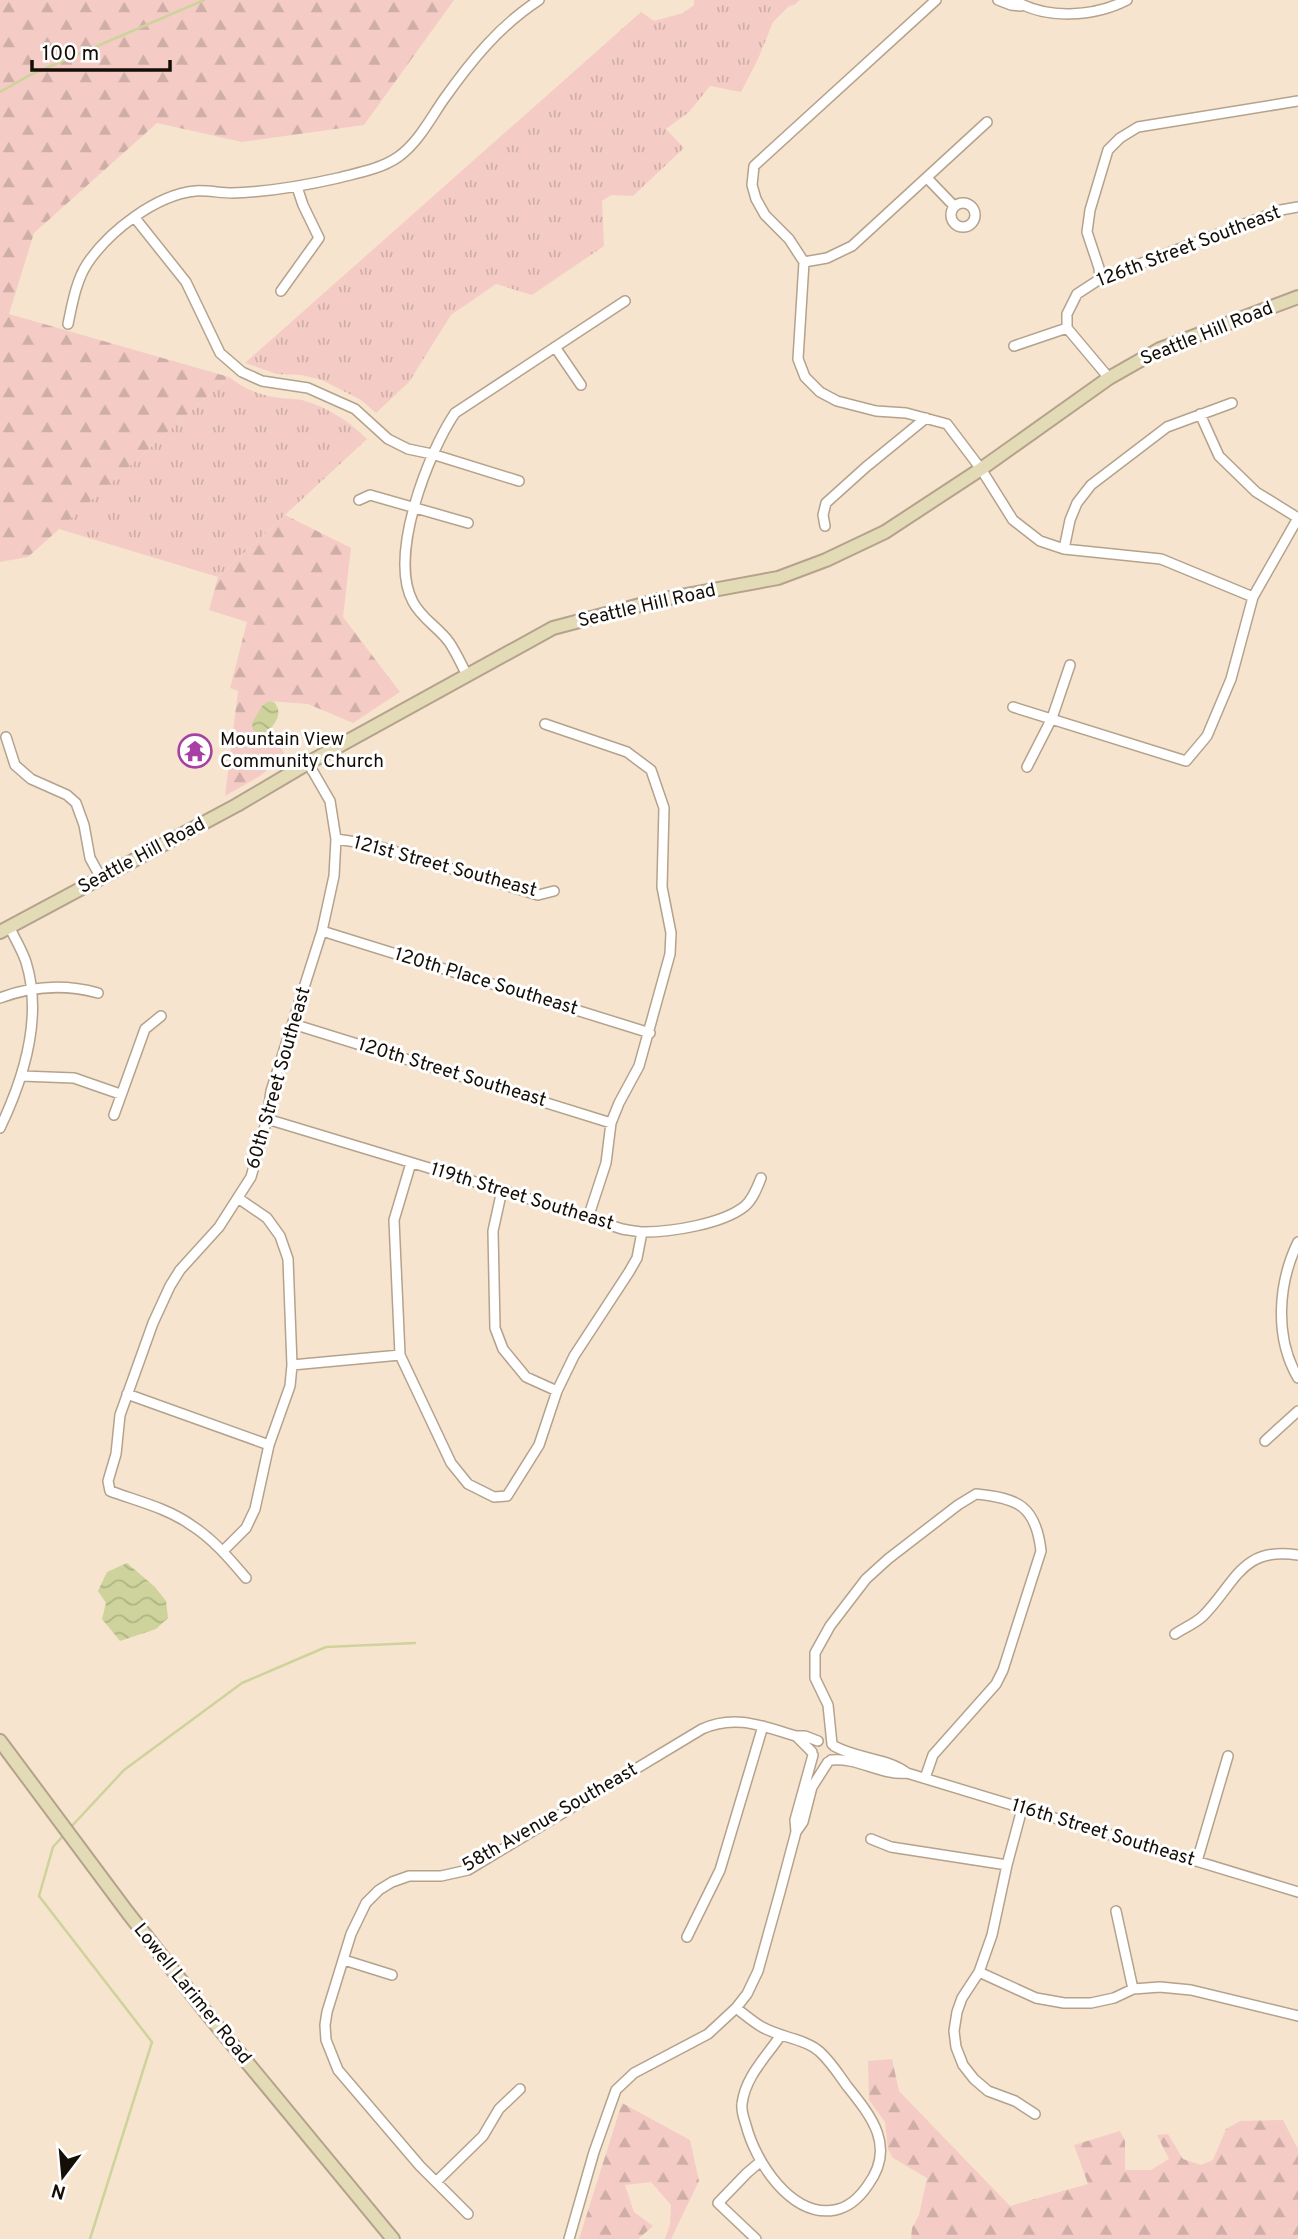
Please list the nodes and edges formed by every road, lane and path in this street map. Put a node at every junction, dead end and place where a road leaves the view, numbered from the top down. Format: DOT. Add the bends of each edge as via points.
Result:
graph roads {
  1 [pos="539,0"];
  2 [pos="936,0"];
  3 [pos="999,0"];
  4 [pos="1014,0"];
  5 [pos="1127,0"];
  6 [pos="1023,6"];
  7 [pos="1298,102"];
  8 [pos="987,122"];
  9 [pos="928,178"];
  10 [pos="297,187"];
  11 [pos="954,206"];
  12 [pos="1298,207"];
  13 [pos="135,218"];
  14 [pos="804,262"];
  15 [pos="1100,279"];
  16 [pos="281,291"];
  17 [pos="1298,297"];
  18 [pos="625,301"];
  19 [pos="68,324"];
  20 [pos="1067,328"];
  21 [pos="1014,346"];
  22 [pos="555,347"];
  23 [pos="1109,378"];
  24 [pos="581,385"];
  25 [pos="1232,403"];
  26 [pos="1199,414"];
  27 [pos="926,418"];
  28 [pos="432,454"];
  29 [pos="981,469"];
  30 [pos="519,481"];
  31 [pos="359,499"];
  32 [pos="415,506"];
  33 [pos="1298,518"];
  34 [pos="468,523"];
  35 [pos="825,526"];
  36 [pos="1064,549"];
  37 [pos="1252,597"];
  38 [pos="1069,665"];
  39 [pos="467,675"];
  40 [pos="1013,706"];
  41 [pos="1052,718"];
  42 [pos="545,724"];
  43 [pos="6,737"];
  44 [pos="308,762"];
  45 [pos="1027,767"];
  46 [pos="336,839"];
  47 [pos="102,878"];
  48 [pos="554,891"];
  49 [pos="5,930"];
  50 [pos="322,931"];
  51 [pos="32,989"];
  52 [pos="98,993"];
  53 [pos="0,998"];
  54 [pos="161,1016"];
  55 [pos="293,1024"];
  56 [pos="649,1033"];
  57 [pos="22,1076"];
  58 [pos="120,1094"];
  59 [pos="114,1115"];
  60 [pos="267,1119"];
  61 [pos="611,1123"];
  62 [pos="0,1128"];
  63 [pos="411,1163"];
  64 [pos="761,1178"];
  65 [pos="502,1190"];
  66 [pos="239,1198"];
  67 [pos="588,1218"];
  68 [pos="642,1232"];
  69 [pos="1298,1242"];
  70 [pos="400,1355"];
  71 [pos="292,1365"];
  72 [pos="1298,1378"];
  73 [pos="557,1391"];
  74 [pos="127,1394"];
  75 [pos="1298,1411"];
  76 [pos="1265,1441"];
  77 [pos="269,1445"];
  78 [pos="223,1551"];
  79 [pos="1298,1555"];
  80 [pos="246,1578"];
  81 [pos="1175,1634"];
  82 [pos="828,1723"];
  83 [pos="763,1726"];
  84 [pos="796,1736"];
  85 [pos="0,1741"];
  86 [pos="819,1741"];
  87 [pos="833,1745"];
  88 [pos="813,1753"];
  89 [pos="1228,1756"];
  90 [pos="830,1761"];
  91 [pos="907,1773"];
  92 [pos="925,1778"];
  93 [pos="1022,1809"];
  94 [pos="796,1832"];
  95 [pos="871,1839"];
  96 [pos="1197,1861"];
  97 [pos="1007,1865"];
  98 [pos="1298,1892"];
  99 [pos="1116,1911"];
  100 [pos="687,1937"];
  101 [pos="343,1963"];
  102 [pos="979,1972"];
  103 [pos="392,1976"];
  104 [pos="1133,1989"];
  105 [pos="736,2008"];
  106 [pos="1298,2016"];
  107 [pos="781,2035"];
  108 [pos="520,2089"];
  109 [pos="1035,2114"];
  110 [pos="760,2162"];
  111 [pos="436,2182"];
  112 [pos="468,2214"];
  113 [pos="393,2239"];
  114 [pos="569,2239"];
  115 [pos="756,2239"];
  1 -- 10 [label="street" via="495,34 412,145 395,159 367,171"];
  2 -- 14 [label="street" via="754,166 756,199"];
  3 -- 6 [label="street"];
  4 -- 6 [label="street"];
  5 -- 6 [label="street" via="1086,13"];
  7 -- 15 [label="street" via="1139,127 1120,138 1108,150 1087,232"];
  8 -- 9 [label="street"];
  9 -- 11 [label="street"];
  9 -- 14 [label="street" via="852,246"];
  10 -- 13 [label="street" via="195,191 168,198"];
  10 -- 16 [label="street" via="319,238"];
  12 -- 15 [label="street, 126th Street Southeast"];
  13 -- 19 [label="street" via="110,237 87,265"];
  13 -- 28 [label="street" via="186,282 220,353 242,372 328,396 355,409 388,439"];
  14 -- 27 [label="street" via="798,359 805,377 837,401"];
  15 -- 20 [label="street, 126th Street Southeast" via="1077,294 1067,314"];
  17 -- 23 [label="main road, Seattle Hill Road" via="1160,349"];
  18 -- 22 [label="street"];
  20 -- 21 [label="street"];
  20 -- 23 [label="street"];
  22 -- 24 [label="street"];
  22 -- 28 [label="street" via="455,413"];
  23 -- 29 [label="main road, Seattle Hill Road"];
  25 -- 26 [label="street"];
  26 -- 33 [label="street" via="1219,456 1256,492"];
  26 -- 36 [label="street" via="1167,427 1091,485 1077,503"];
  27 -- 29 [label="street" via="947,424"];
  27 -- 35 [label="street" via="826,503"];
  28 -- 30 [label="street"];
  28 -- 32 [label="street"];
  29 -- 36 [label="street" via="1013,520 1040,541"];
  29 -- 39 [label="main road, Seattle Hill Road" via="886,532 826,560 778,578 659,600 553,628"];
  31 -- 32 [label="street" via="370,495"];
  32 -- 34 [label="street"];
  32 -- 39 [label="street" via="405,545 405,577 412,601 447,640"];
  33 -- 37 [label="street"];
  36 -- 37 [label="street" via="1161,559"];
  37 -- 41 [label="street" via="1231,679 1207,736 1186,761"];
  38 -- 41 [label="street"];
  39 -- 44 [label="main road, Seattle Hill Road"];
  40 -- 41 [label="street"];
  41 -- 45 [label="street"];
  42 -- 56 [label="street" via="627,752 651,770 664,808 662,887 670,954"];
  43 -- 47 [label="street" via="15,765 76,803 90,858"];
  44 -- 46 [label="street, 60th Street Southeast" via="330,801"];
  44 -- 47 [label="main road, Seattle Hill Road"];
  46 -- 48 [label="street, 121st Street Southeast" via="370,844 538,895"];
  46 -- 50 [label="street, 60th Street Southeast" via="334,876"];
  47 -- 49 [label="main road, Seattle Hill Road"];
  49 -- 51 [label="street" via="26,961"];
  50 -- 55 [label="street, 60th Street Southeast"];
  50 -- 56 [label="street, 120th Place Southeast"];
  51 -- 52 [label="street" via="58,986"];
  51 -- 53 [label="street"];
  51 -- 57 [label="street" via="32,1025"];
  54 -- 58 [label="street" via="145,1029"];
  55 -- 60 [label="street, 60th Street Southeast" via="271,1091"];
  55 -- 61 [label="street, 120th Street Southeast"];
  56 -- 61 [label="street" via="639,1066"];
  57 -- 58 [label="street" via="74,1078"];
  57 -- 62 [label="street"];
  58 -- 59 [label="street"];
  60 -- 63 [label="street, 119th Street Southeast"];
  60 -- 66 [label="street, 60th Street Southeast" via="251,1177"];
  61 -- 67 [label="street" via="606,1163"];
  63 -- 65 [label="street, 119th Street Southeast"];
  63 -- 70 [label="street" via="394,1220"];
  64 -- 68 [label="street, 119th Street Southeast" via="746,1206 728,1217"];
  65 -- 67 [label="street, 119th Street Southeast"];
  65 -- 73 [label="street" via="493,1231 495,1328 503,1349 526,1377"];
  66 -- 71 [label="street" via="267,1218 288,1259"];
  66 -- 74 [label="street, 60th Street Southeast" via="170,1286"];
  67 -- 68 [label="street, 119th Street Southeast"];
  68 -- 73 [label="street" via="637,1258"];
  69 -- 72 [label="street" via="1281,1310 1283,1337"];
  70 -- 71 [label="street"];
  70 -- 73 [label="street" via="451,1463 468,1483 494,1497 506,1496 539,1445"];
  71 -- 77 [label="street" via="290,1386"];
  74 -- 77 [label="street"];
  74 -- 78 [label="street, 60th Street Southeast" via="108,1481 110,1491 178,1517"];
  75 -- 76 [label="street"];
  77 -- 78 [label="street" via="255,1509 246,1528"];
  78 -- 80 [label="street"];
  79 -- 81 [label="street" via="1263,1555 1245,1566 1202,1617"];
  82 -- 86 [label="street"];
  82 -- 87 [label="street"];
  82 -- 92 [label="street" via="828,1705 816,1678 815,1653 866,1579 976,1494 1016,1503 1031,1515 1041,1551 1003,1670 933,1755"];
  83 -- 84 [label="street, 58th Avenue Southeast"];
  83 -- 100 [label="street" via="720,1870"];
  83 -- 101 [label="street, 58th Avenue Southeast" via="741,1721 715,1723 468,1870 392,1882 366,1903"];
  84 -- 86 [label="street, 58th Avenue Southeast"];
  84 -- 88 [label="street, 58th Avenue Southeast"];
  85 -- 113 [label="main road, Lowell Larimer Road" via="208,2015"];
  86 -- 87 [label="street"];
  86 -- 88 [label="street"];
  87 -- 90 [label="street" via="835,1754"];
  87 -- 91 [label="street, 116th Street Southeast"];
  88 -- 90 [label="street" via="817,1761"];
  88 -- 94 [label="street" via="795,1820"];
  89 -- 96 [label="street"];
  90 -- 91 [label="street, 116th Street Southeast" via="841,1759"];
  90 -- 94 [label="street" via="812,1787"];
  91 -- 92 [label="street, 116th Street Southeast"];
  92 -- 93 [label="street, 116th Street Southeast"];
  93 -- 96 [label="street, 116th Street Southeast"];
  93 -- 97 [label="street"];
  94 -- 105 [label="street" via="758,1971"];
  95 -- 97 [label="street" via="891,1847"];
  96 -- 98 [label="street, 116th Street Southeast"];
  97 -- 102 [label="street"];
  99 -- 104 [label="street"];
  101 -- 103 [label="street"];
  101 -- 111 [label="street, 58th Avenue Southeast" via="325,2025 332,2056 338,2070"];
  102 -- 104 [label="street" via="1036,1998 1064,2003 1091,2003"];
  102 -- 109 [label="street" via="957,2012 954,2031 963,2065 988,2091"];
  104 -- 106 [label="street" via="1191,1990"];
  105 -- 107 [label="street"];
  105 -- 114 [label="street" via="708,2034 634,2073 616,2090"];
  107 -- 110 [label="street" via="748,2080 741,2106"];
  107 -- 110 [label="street" via="819,2050 877,2128 882,2153 876,2174 863,2192 849,2206 834,2210 798,2203"];
  108 -- 111 [label="street" via="499,2109 483,2136"];
  110 -- 115 [label="street" via="718,2203"];
  111 -- 112 [label="street, 58th Avenue Southeast"];
}
